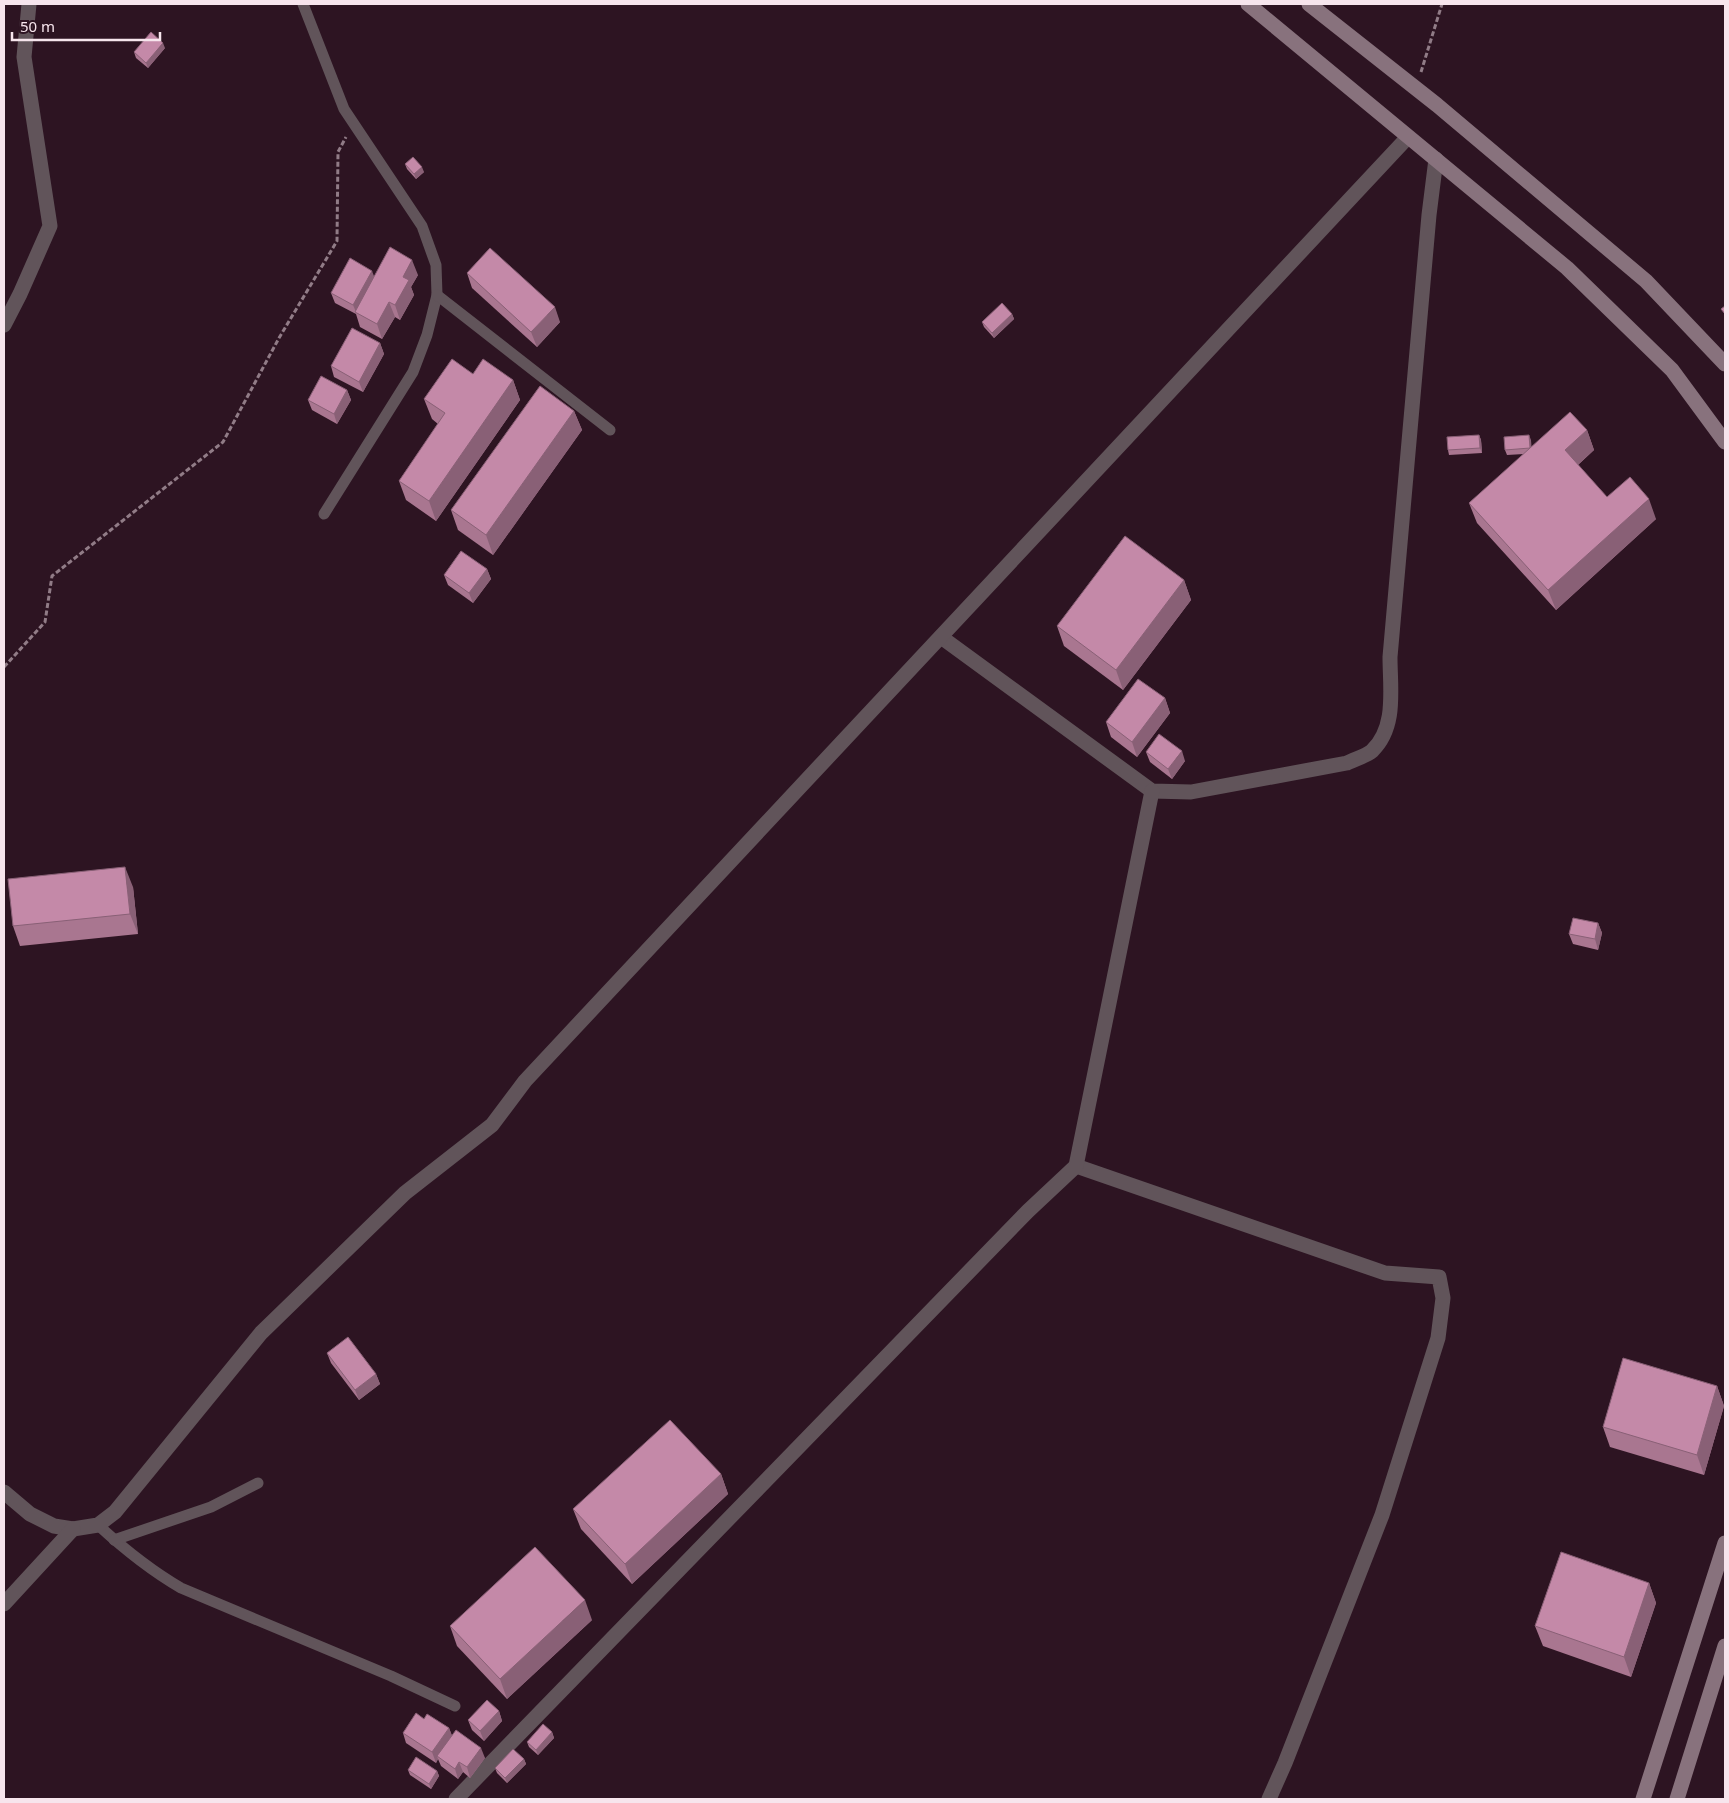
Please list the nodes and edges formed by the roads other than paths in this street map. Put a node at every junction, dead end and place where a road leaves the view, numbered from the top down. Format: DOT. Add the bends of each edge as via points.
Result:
graph roads {
  1 [pos="29,4"];
  2 [pos="302,4"];
  3 [pos="1248,4"];
  4 [pos="1309,4"];
  5 [pos="1408,137"];
  6 [pos="1436,159"];
  7 [pos="437,296"];
  8 [pos="4,326"];
  9 [pos="1725,364"];
  10 [pos="610,430"];
  11 [pos="1725,442"];
  12 [pos="324,514"];
  13 [pos="941,637"];
  14 [pos="1152,791"];
  15 [pos="1076,1166"];
  16 [pos="258,1484"];
  17 [pos="4,1492"];
  18 [pos="98,1525"];
  19 [pos="73,1530"];
  20 [pos="114,1540"];
  21 [pos="1725,1543"];
  22 [pos="4,1604"];
  23 [pos="1725,1646"];
  24 [pos="455,1706"];
  25 [pos="456,1799"];
  26 [pos="1269,1799"];
  27 [pos="1643,1799"];
  28 [pos="1677,1799"];
  1 -- 8 [label="street" via="24,57 50,226"];
  2 -- 7 [label="lane" via="344,109 422,226 436,265"];
  3 -- 5 [label="main road"];
  4 -- 9 [label="main road" via="1416,88 1646,281"];
  5 -- 6 [label="main road"];
  5 -- 13 [label="street"];
  6 -- 11 [label="main road" via="1567,268 1672,370"];
  6 -- 14 [label="street" via="1391,648 1391,708 1384,735 1371,752 1347,763 1191,792"];
  7 -- 10 [label="lane"];
  7 -- 12 [label="lane" via="413,372"];
  13 -- 14 [label="street"];
  13 -- 18 [label="street" via="525,1081 492,1125 406,1192 261,1332 115,1512"];
  14 -- 15 [label="street"];
  15 -- 25 [label="street" via="1021,1218"];
  15 -- 26 [label="street" via="1385,1273 1439,1276 1444,1298 1438,1338 1382,1515"];
  16 -- 20 [label="lane" via="211,1507"];
  17 -- 19 [label="street" via="30,1514 54,1526"];
  18 -- 19 [label="street"];
  18 -- 20 [label="lane"];
  19 -- 22 [label="street"];
  20 -- 24 [label="lane" via="181,1588"];
  21 -- 27 [label="main road"];
  23 -- 28 [label="main road"];
}
